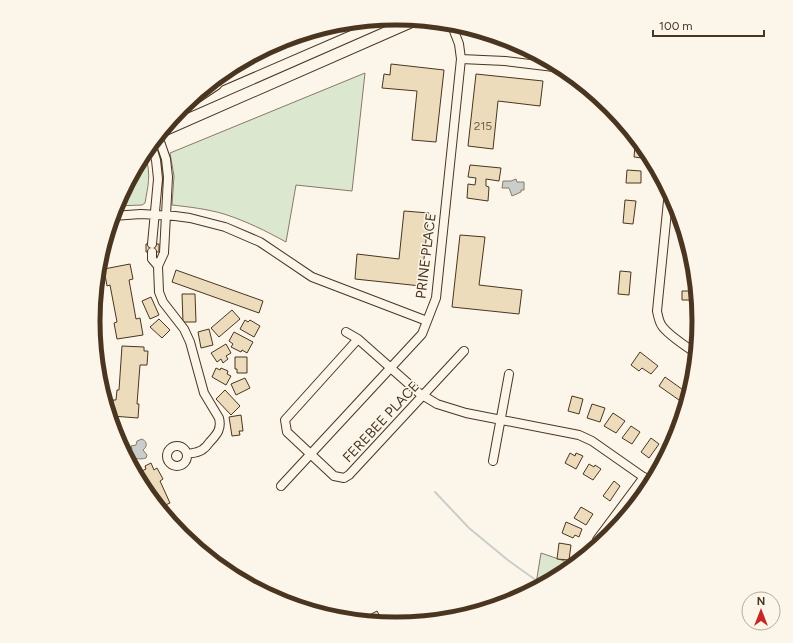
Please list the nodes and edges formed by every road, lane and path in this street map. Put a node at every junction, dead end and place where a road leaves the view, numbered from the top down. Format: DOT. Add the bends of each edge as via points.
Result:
graph roads {
  1 [pos="403,25"];
  2 [pos="454,31"];
  3 [pos="324,34"];
  4 [pos="461,59"];
  5 [pos="257,60"];
  6 [pos="547,66"];
  7 [pos="174,126"];
  8 [pos="160,142"];
  9 [pos="153,152"];
  10 [pos="668,203"];
  11 [pos="155,214"];
  12 [pos="120,215"];
  13 [pos="165,215"];
  14 [pos="158,266"];
  15 [pos="427,321"];
  16 [pos="346,332"];
  17 [pos="358,339"];
  18 [pos="691,350"];
  19 [pos="464,351"];
  20 [pos="391,368"];
  21 [pos="509,374"];
  22 [pos="423,396"];
  23 [pos="501,419"];
  24 [pos="187,454"];
  25 [pos="311,455"];
  26 [pos="493,461"];
  27 [pos="644,477"];
  28 [pos="647,479"];
  29 [pos="281,486"];
  30 [pos="599,538"];
  1 -- 7 [label="main road"];
  2 -- 4 [label="street, PRINE PLACE"];
  3 -- 5 [label="main road"];
  4 -- 6 [label="street"];
  4 -- 15 [label="street, PRINE PLACE" via="436,298"];
  8 -- 13 [label="street" via="166,159 168,177"];
  9 -- 11 [label="street" via="158,168"];
  10 -- 18 [label="street" via="658,318 666,331"];
  11 -- 12 [label="street"];
  11 -- 13 [label="street"];
  11 -- 14 [label="street" via="152,259"];
  13 -- 14 [label="street" via="164,252"];
  13 -- 15 [label="street" via="225,227 260,242 312,277"];
  14 -- 24 [label="street" via="159,292 163,302 184,329 194,351 204,393 220,418 218,435 204,449"];
  15 -- 20 [label="street, PRINE PLACE" via="422,334"];
  16 -- 17 [label="street"];
  17 -- 20 [label="street"];
  17 -- 25 [label="street" via="285,420 287,432"];
  19 -- 22 [label="street, FEREBEE PLACE"];
  20 -- 22 [label="street"];
  20 -- 25 [label="street, PRINE PLACE"];
  21 -- 23 [label="street"];
  22 -- 23 [label="street" via="437,404 466,413"];
  22 -- 25 [label="street, FEREBEE PLACE" via="344,478 334,476"];
  23 -- 26 [label="street"];
  23 -- 27 [label="street" via="579,434"];
  25 -- 29 [label="street, PRINE PLACE"];
  27 -- 28 [label="street"];
  27 -- 30 [label="street"];
}
